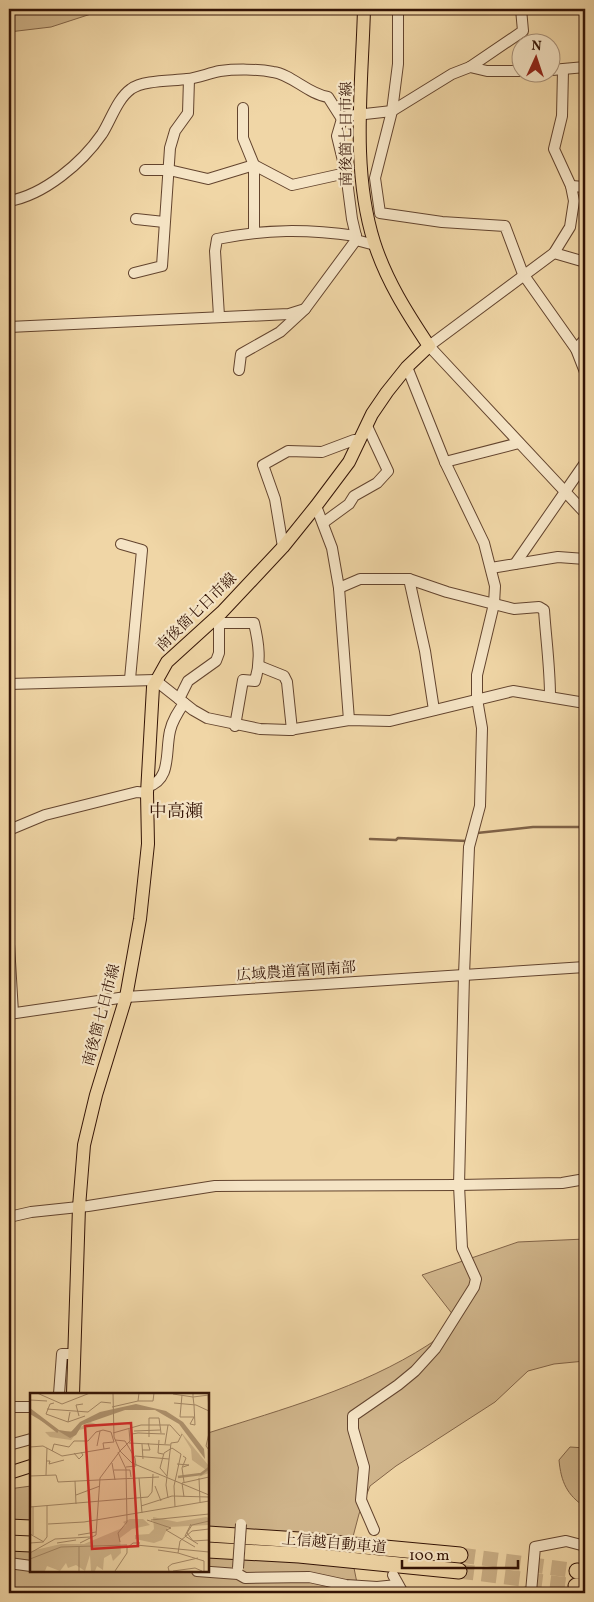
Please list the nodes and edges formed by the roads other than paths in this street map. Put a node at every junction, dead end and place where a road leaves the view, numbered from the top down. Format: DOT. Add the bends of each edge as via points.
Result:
graph roads {
  1 [pos="364,9"];
  2 [pos="398,9"];
  3 [pos="521,9"];
  4 [pos="470,67"];
  5 [pos="585,67"];
  6 [pos="512,70"];
  7 [pos="563,70"];
  8 [pos="189,79"];
  9 [pos="243,108"];
  10 [pos="392,111"];
  11 [pos="362,114"];
  12 [pos="342,119"];
  13 [pos="254,165"];
  14 [pos="145,170"];
  15 [pos="169,170"];
  16 [pos="346,173"];
  17 [pos="571,186"];
  18 [pos="585,187"];
  19 [pos="9,201"];
  20 [pos="136,219"];
  21 [pos="164,222"];
  22 [pos="254,233"];
  23 [pos="356,238"];
  24 [pos="375,245"];
  25 [pos="554,253"];
  26 [pos="585,262"];
  27 [pos="134,273"];
  28 [pos="523,274"];
  29 [pos="305,309"];
  30 [pos="219,316"];
  31 [pos="9,327"];
  32 [pos="585,339"];
  33 [pos="429,346"];
  34 [pos="576,348"];
  35 [pos="408,367"];
  36 [pos="240,370"];
  37 [pos="585,372"];
  38 [pos="367,426"];
  39 [pos="360,440"];
  40 [pos="520,443"];
  41 [pos="444,462"];
  42 [pos="585,463"];
  43 [pos="566,494"];
  44 [pos="316,506"];
  45 [pos="585,513"];
  46 [pos="323,524"];
  47 [pos="122,544"];
  48 [pos="283,546"];
  49 [pos="585,559"];
  50 [pos="516,564"];
  51 [pos="491,568"];
  52 [pos="409,579"];
  53 [pos="339,588"];
  54 [pos="494,604"];
  55 [pos="219,619"];
  56 [pos="259,666"];
  57 [pos="130,679"];
  58 [pos="155,680"];
  59 [pos="9,684"];
  60 [pos="550,696"];
  61 [pos="478,699"];
  62 [pos="181,701"];
  63 [pos="585,703"];
  64 [pos="434,710"];
  65 [pos="349,720"];
  66 [pos="235,726"];
  67 [pos="292,730"];
  68 [pos="147,790"];
  69 [pos="9,830"];
  70 [pos="9,944"];
  71 [pos="585,967"];
  72 [pos="464,975"];
  73 [pos="126,997"];
  74 [pos="11,1014"];
  75 [pos="585,1179"];
  76 [pos="459,1185"];
  77 [pos="79,1207"];
  78 [pos="9,1217"];
  79 [pos="75,1354"];
  80 [pos="59,1393"];
  81 [pos="73,1393"];
  82 [pos="9,1407"];
  83 [pos="30,1408"];
  84 [pos="30,1439"];
  85 [pos="9,1445"];
  86 [pos="30,1466"];
  87 [pos="9,1473"];
  88 [pos="241,1524"];
  89 [pos="9,1527"];
  90 [pos="30,1528"];
  91 [pos="374,1530"];
  92 [pos="209,1534"];
  93 [pos="9,1543"];
  94 [pos="30,1544"];
  95 [pos="585,1546"];
  96 [pos="209,1550"];
  97 [pos="460,1555"];
  98 [pos="9,1563"];
  99 [pos="30,1566"];
  100 [pos="209,1571"];
  101 [pos="238,1571"];
  102 [pos="459,1571"];
  103 [pos="398,1584"];
  104 [pos="524,1593"];
  1 -- 11 [label="main road, 南後箇七日市線"];
  2 -- 10 [label="street" via="398,64"];
  3 -- 4 [label="street" via="523,31"];
  4 -- 6 [label="street" via="487,71"];
  4 -- 10 [label="street" via="452,74"];
  5 -- 7 [label="street"];
  7 -- 17 [label="street" via="562,116 554,149"];
  8 -- 12 [label="street" via="221,71 275,72 318,95 328,96"];
  8 -- 15 [label="street" via="188,113 175,131"];
  8 -- 19 [label="street" via="166,80 130,89 101,135 55,182"];
  9 -- 13 [label="street" via="242,138"];
  10 -- 11 [label="street"];
  10 -- 28 [label="street" via="375,178 380,213 504,226"];
  11 -- 12 [label="street"];
  11 -- 24 [label="main road, 南後箇七日市線" via="363,196"];
  12 -- 16 [label="street" via="337,136"];
  13 -- 15 [label="street" via="208,179"];
  13 -- 16 [label="street" via="292,185"];
  13 -- 22 [label="street"];
  14 -- 15 [label="street"];
  15 -- 21 [label="street"];
  16 -- 23 [label="street"];
  17 -- 18 [label="street"];
  17 -- 25 [label="street" via="574,201 570,227"];
  20 -- 21 [label="street"];
  21 -- 27 [label="street" via="162,266"];
  22 -- 23 [label="street" via="282,230"];
  22 -- 30 [label="street" via="217,239 214,251"];
  23 -- 24 [label="street"];
  23 -- 29 [label="street"];
  24 -- 33 [label="main road, 南後箇七日市線" via="400,301"];
  25 -- 26 [label="street"];
  25 -- 28 [label="street"];
  28 -- 33 [label="street"];
  28 -- 34 [label="street"];
  29 -- 30 [label="street" via="289,314"];
  29 -- 36 [label="street" via="280,332 241,354"];
  30 -- 31 [label="street"];
  32 -- 34 [label="street"];
  33 -- 35 [label="main road, 南後箇七日市線"];
  33 -- 40 [label="street"];
  34 -- 37 [label="street"];
  35 -- 38 [label="main road, 南後箇七日市線" via="387,392"];
  35 -- 41 [label="street"];
  38 -- 39 [label="main road, 南後箇七日市線"];
  38 -- 46 [label="street" via="388,471"];
  39 -- 44 [label="main road, 南後箇七日市線" via="350,462"];
  39 -- 48 [label="street" via="322,452 288,451 263,465 275,499"];
  40 -- 41 [label="street"];
  40 -- 43 [label="street"];
  41 -- 51 [label="street" via="484,543"];
  42 -- 43 [label="street"];
  43 -- 45 [label="street"];
  43 -- 50 [label="street" via="550,512"];
  44 -- 46 [label="street"];
  44 -- 48 [label="main road, 南後箇七日市線"];
  46 -- 53 [label="street" via="332,548"];
  47 -- 57 [label="street" via="142,550"];
  48 -- 55 [label="main road, 南後箇七日市線"];
  49 -- 50 [label="street" via="558,557"];
  50 -- 51 [label="street"];
  51 -- 54 [label="street"];
  52 -- 53 [label="street" via="360,579"];
  52 -- 54 [label="street"];
  52 -- 64 [label="street"];
  53 -- 65 [label="street"];
  54 -- 60 [label="street" via="514,609 540,607 544,610 546,648 550,655"];
  54 -- 61 [label="street" via="477,675"];
  55 -- 56 [label="street" via="254,623"];
  55 -- 58 [label="main road, 南後箇七日市線" via="177,652"];
  55 -- 62 [label="street" via="216,661 188,681"];
  56 -- 66 [label="street" via="255,681 243,680"];
  56 -- 67 [label="street" via="284,676 288,682"];
  57 -- 58 [label="street"];
  57 -- 59 [label="street"];
  58 -- 62 [label="street"];
  58 -- 68 [label="main road, 南後箇七日市線"];
  60 -- 61 [label="street" via="513,691"];
  60 -- 63 [label="street"];
  61 -- 64 [label="street"];
  61 -- 72 [label="street" via="482,728 480,806 469,847"];
  62 -- 66 [label="street" via="207,718"];
  62 -- 68 [label="street" via="169,732 164,774"];
  64 -- 65 [label="street" via="390,722"];
  65 -- 67 [label="street"];
  66 -- 67 [label="street"];
  68 -- 69 [label="street" via="45,815"];
  68 -- 73 [label="main road, 南後箇七日市線" via="148,844"];
  70 -- 74 [label="street"];
  71 -- 72 [label="street, 広域農道富岡南部"];
  72 -- 73 [label="street, 広域農道富岡南部"];
  72 -- 76 [label="street"];
  73 -- 74 [label="street, 広域農道富岡南部"];
  73 -- 77 [label="main road, 南後箇七日市線" via="90,1118 84,1145"];
  75 -- 76 [label="street" via="562,1183"];
  76 -- 77 [label="street" via="215,1186"];
  76 -- 91 [label="street" via="462,1248 476,1279 474,1287 435,1349 398,1385 353,1416 353,1429 364,1467 361,1500"];
  77 -- 78 [label="street"];
  77 -- 79 [label="main road, 南後箇七日市線"];
  79 -- 80 [label="street" via="62,1354"];
  79 -- 81 [label="main road, 南後箇七日市線"];
  82 -- 83 [label="street"];
  84 -- 85 [label="street"];
  86 -- 87 [label="main road"];
  88 -- 101 [label="street, bridge"];
  89 -- 90 [label="highway"];
  92 -- 97 [label="highway, 上信越自動車道"];
  93 -- 94 [label="highway"];
  95 -- 104 [label="street" via="566,1541 535,1547 531,1592"];
  96 -- 102 [label="highway, 上信越自動車道"];
  98 -- 99 [label="street"];
  100 -- 101 [label="street"];
  101 -- 103 [label="street" via="245,1578 309,1577 346,1585 377,1587"];
}
